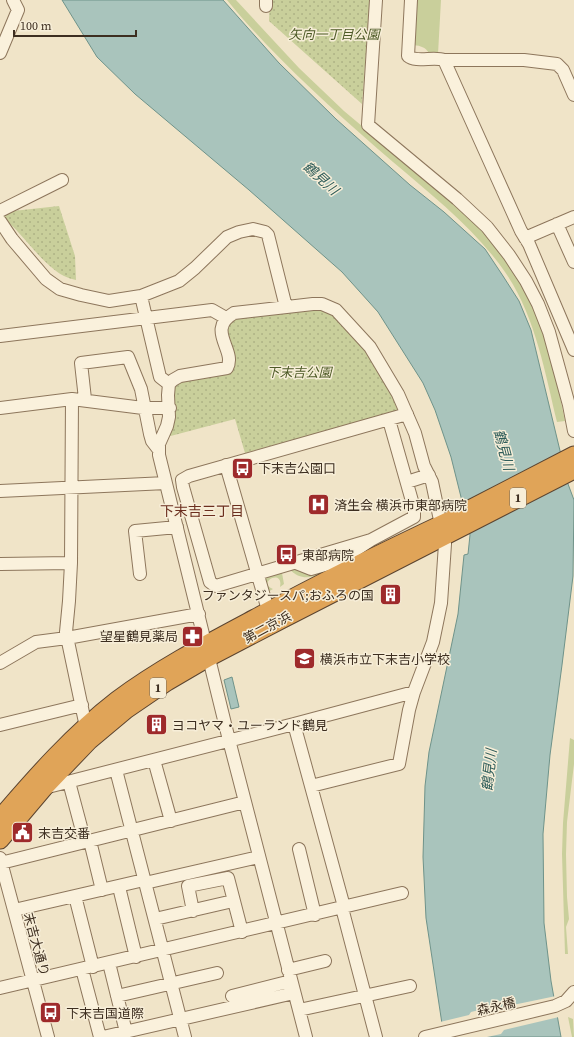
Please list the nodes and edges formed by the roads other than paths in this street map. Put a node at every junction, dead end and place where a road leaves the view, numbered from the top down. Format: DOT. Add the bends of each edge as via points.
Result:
graph roads {
  1 [pos="13,0"];
  2 [pos="376,0"];
  3 [pos="411,0"];
  4 [pos="13,24"];
  5 [pos="0,30"];
  6 [pos="0,53"];
  7 [pos="444,60"];
  8 [pos="574,95"];
  9 [pos="62,180"];
  10 [pos="574,217"];
  11 [pos="0,220"];
  12 [pos="557,224"];
  13 [pos="525,238"];
  14 [pos="574,262"];
  15 [pos="141,296"];
  16 [pos="286,307"];
  17 [pos="226,318"];
  18 [pos="145,319"];
  19 [pos="569,325"];
  20 [pos="0,336"];
  21 [pos="574,350"];
  22 [pos="170,384"];
  23 [pos="72,399"];
  24 [pos="84,399"];
  25 [pos="0,408"];
  26 [pos="143,408"];
  27 [pos="170,408"];
  28 [pos="407,414"];
  29 [pos="389,420"];
  30 [pos="574,431"];
  31 [pos="159,450"];
  32 [pos="572,464"];
  33 [pos="226,465"];
  34 [pos="429,475"];
  35 [pos="407,482"];
  36 [pos="166,483"];
  37 [pos="72,487"];
  38 [pos="0,491"];
  39 [pos="177,527"];
  40 [pos="442,530"];
  41 [pos="71,563"];
  42 [pos="0,564"];
  43 [pos="140,574"];
  44 [pos="257,574"];
  45 [pos="268,610"];
  46 [pos="199,614"];
  47 [pos="67,638"];
  48 [pos="207,651"];
  49 [pos="0,663"];
  50 [pos="414,692"];
  51 [pos="82,704"];
  52 [pos="294,724"];
  53 [pos="0,725"];
  54 [pos="86,727"];
  55 [pos="229,740"];
  56 [pos="154,760"];
  57 [pos="116,770"];
  58 [pos="69,782"];
  59 [pos="311,786"];
  60 [pos="44,788"];
  61 [pos="245,802"];
  62 [pos="0,818"];
  63 [pos="170,821"];
  64 [pos="131,831"];
  65 [pos="0,840"];
  66 [pos="88,842"];
  67 [pos="299,849"];
  68 [pos="259,857"];
  69 [pos="1,861"];
  70 [pos="144,882"];
  71 [pos="119,887"];
  72 [pos="102,890"];
  73 [pos="402,894"];
  74 [pos="76,896"];
  75 [pos="233,901"];
  76 [pos="342,908"];
  77 [pos="14,910"];
  78 [pos="193,911"];
  79 [pos="315,915"];
  80 [pos="155,919"];
  81 [pos="277,924"];
  82 [pos="242,932"];
  83 [pos="162,951"];
  84 [pos="136,957"];
  85 [pos="325,961"];
  86 [pos="109,963"];
  87 [pos="88,968"];
  88 [pos="217,973"];
  89 [pos="290,975"];
  90 [pos="33,981"];
  91 [pos="172,983"];
  92 [pos="410,986"];
  93 [pos="0,988"];
  94 [pos="249,991"];
  95 [pos="294,993"];
  96 [pos="365,995"];
  97 [pos="117,996"];
  98 [pos="232,996"];
  99 [pos="571,998"];
  100 [pos="252,1004"];
  101 [pos="299,1010"];
  102 [pos="180,1019"];
  103 [pos="126,1032"];
  104 [pos="428,1036"];
  105 [pos="48,1037"];
  106 [pos="105,1037"];
  107 [pos="185,1037"];
  108 [pos="306,1037"];
  109 [pos="376,1037"];
  1 -- 4 [label="street" via="18,10"];
  2 -- 30 [label="street" via="368,124 457,199 487,227 510,255 526,280 549,332"];
  3 -- 7 [label="street" via="408,56 413,59"];
  4 -- 5 [label="street"];
  4 -- 6 [label="street"];
  7 -- 8 [label="street" via="524,60 557,64 563,70"];
  7 -- 13 [label="street"];
  9 -- 11 [label="street"];
  10 -- 12 [label="street"];
  11 -- 15 [label="street" via="12,239 46,279 60,289 110,301"];
  12 -- 13 [label="street"];
  12 -- 14 [label="street"];
  13 -- 19 [label="street"];
  15 -- 16 [label="street" via="179,281 227,237 253,229 268,235"];
  15 -- 18 [label="street"];
  16 -- 17 [label="street" via="243,311"];
  16 -- 28 [label="street" via="322,304 336,310 370,347"];
  17 -- 18 [label="street" via="212,310"];
  17 -- 22 [label="street" via="221,330 229,360 227,368 180,376"];
  18 -- 20 [label="street"];
  18 -- 22 [label="street" via="160,377"];
  19 -- 21 [label="street"];
  22 -- 27 [label="street"];
  23 -- 24 [label="street"];
  23 -- 25 [label="street"];
  23 -- 37 [label="street"];
  24 -- 26 [label="street"];
  24 -- 26 [label="street" via="81,363 128,357 141,389"];
  26 -- 27 [label="street"];
  26 -- 31 [label="street" via="150,434"];
  27 -- 31 [label="street"];
  28 -- 29 [label="street"];
  28 -- 34 [label="street"];
  29 -- 33 [label="street"];
  29 -- 35 [label="street" via="398,463"];
  31 -- 36 [label="street"];
  32 -- 40 [label="highway, 第二京浜 / 1"];
  33 -- 44 [label="street"];
  33 -- 44 [label="street" via="182,480 212,584 216,586"];
  34 -- 35 [label="street"];
  34 -- 40 [label="street"];
  35 -- 44 [label="street" via="414,517 371,540 337,556 318,561 308,568 296,563"];
  36 -- 37 [label="street"];
  36 -- 39 [label="street"];
  37 -- 38 [label="street"];
  37 -- 41 [label="street"];
  39 -- 43 [label="street" via="135,531"];
  39 -- 46 [label="street"];
  40 -- 45 [label="highway, 第二京浜 / 1" via="346,570"];
  40 -- 48 [label="highway, 第二京浜 / 1"];
  40 -- 50 [label="street" via="445,544 441,603 432,642"];
  41 -- 42 [label="street"];
  41 -- 47 [label="street"];
  44 -- 45 [label="street"];
  45 -- 48 [label="highway, 第二京浜 / 1"];
  46 -- 47 [label="street"];
  46 -- 48 [label="street"];
  47 -- 49 [label="street" via="36,642"];
  47 -- 51 [label="street"];
  48 -- 54 [label="highway, 第二京浜 / 1" via="160,670"];
  48 -- 55 [label="street"];
  48 -- 60 [label="highway, 第二京浜 / 1" via="126,710 89,741"];
  50 -- 52 [label="street"];
  50 -- 59 [label="street" via="399,764"];
  51 -- 53 [label="street"];
  51 -- 54 [label="street"];
  52 -- 55 [label="street"];
  52 -- 59 [label="street"];
  54 -- 62 [label="highway, 第二京浜 / 1" via="54,756"];
  55 -- 56 [label="street"];
  55 -- 61 [label="street"];
  56 -- 57 [label="street"];
  56 -- 63 [label="street"];
  57 -- 58 [label="street"];
  57 -- 64 [label="street"];
  58 -- 60 [label="street"];
  58 -- 66 [label="street"];
  59 -- 76 [label="street" via="343,903"];
  60 -- 65 [label="highway, 第二京浜 / 1"];
  61 -- 63 [label="street"];
  61 -- 68 [label="street"];
  63 -- 64 [label="street"];
  64 -- 66 [label="street"];
  64 -- 70 [label="street"];
  66 -- 69 [label="street"];
  66 -- 72 [label="street"];
  67 -- 79 [label="street"];
  68 -- 70 [label="street"];
  68 -- 81 [label="street"];
  69 -- 77 [label="street, 末吉大通り"];
  70 -- 71 [label="street"];
  70 -- 80 [label="street"];
  71 -- 72 [label="street"];
  71 -- 84 [label="street"];
  72 -- 74 [label="street"];
  73 -- 76 [label="street"];
  74 -- 77 [label="street"];
  74 -- 87 [label="street"];
  75 -- 78 [label="street"];
  75 -- 78 [label="street" via="228,878 188,886"];
  75 -- 82 [label="street"];
  76 -- 79 [label="street"];
  76 -- 96 [label="street"];
  77 -- 90 [label="street, 末吉大通り"];
  78 -- 80 [label="street"];
  79 -- 81 [label="street"];
  80 -- 83 [label="street"];
  81 -- 82 [label="street"];
  81 -- 89 [label="street"];
  82 -- 83 [label="street"];
  83 -- 84 [label="street"];
  83 -- 91 [label="street"];
  84 -- 86 [label="street"];
  85 -- 89 [label="street"];
  86 -- 87 [label="street"];
  86 -- 97 [label="street"];
  87 -- 90 [label="street"];
  87 -- 106 [label="street"];
  88 -- 91 [label="street"];
  89 -- 94 [label="street"];
  89 -- 95 [label="street"];
  90 -- 93 [label="street"];
  90 -- 105 [label="street, 末吉大通り"];
  91 -- 97 [label="street"];
  91 -- 102 [label="street"];
  92 -- 96 [label="street"];
  94 -- 98 [label="street"];
  94 -- 100 [label="street"];
  95 -- 100 [label="street"];
  95 -- 101 [label="street"];
  96 -- 101 [label="street"];
  96 -- 109 [label="street"];
  97 -- 103 [label="street"];
  99 -- 104 [label="street, 森永橋" via="555,1006"];
  100 -- 102 [label="street"];
  101 -- 108 [label="street"];
  102 -- 103 [label="street"];
  102 -- 107 [label="street"];
  103 -- 106 [label="street"];
}
